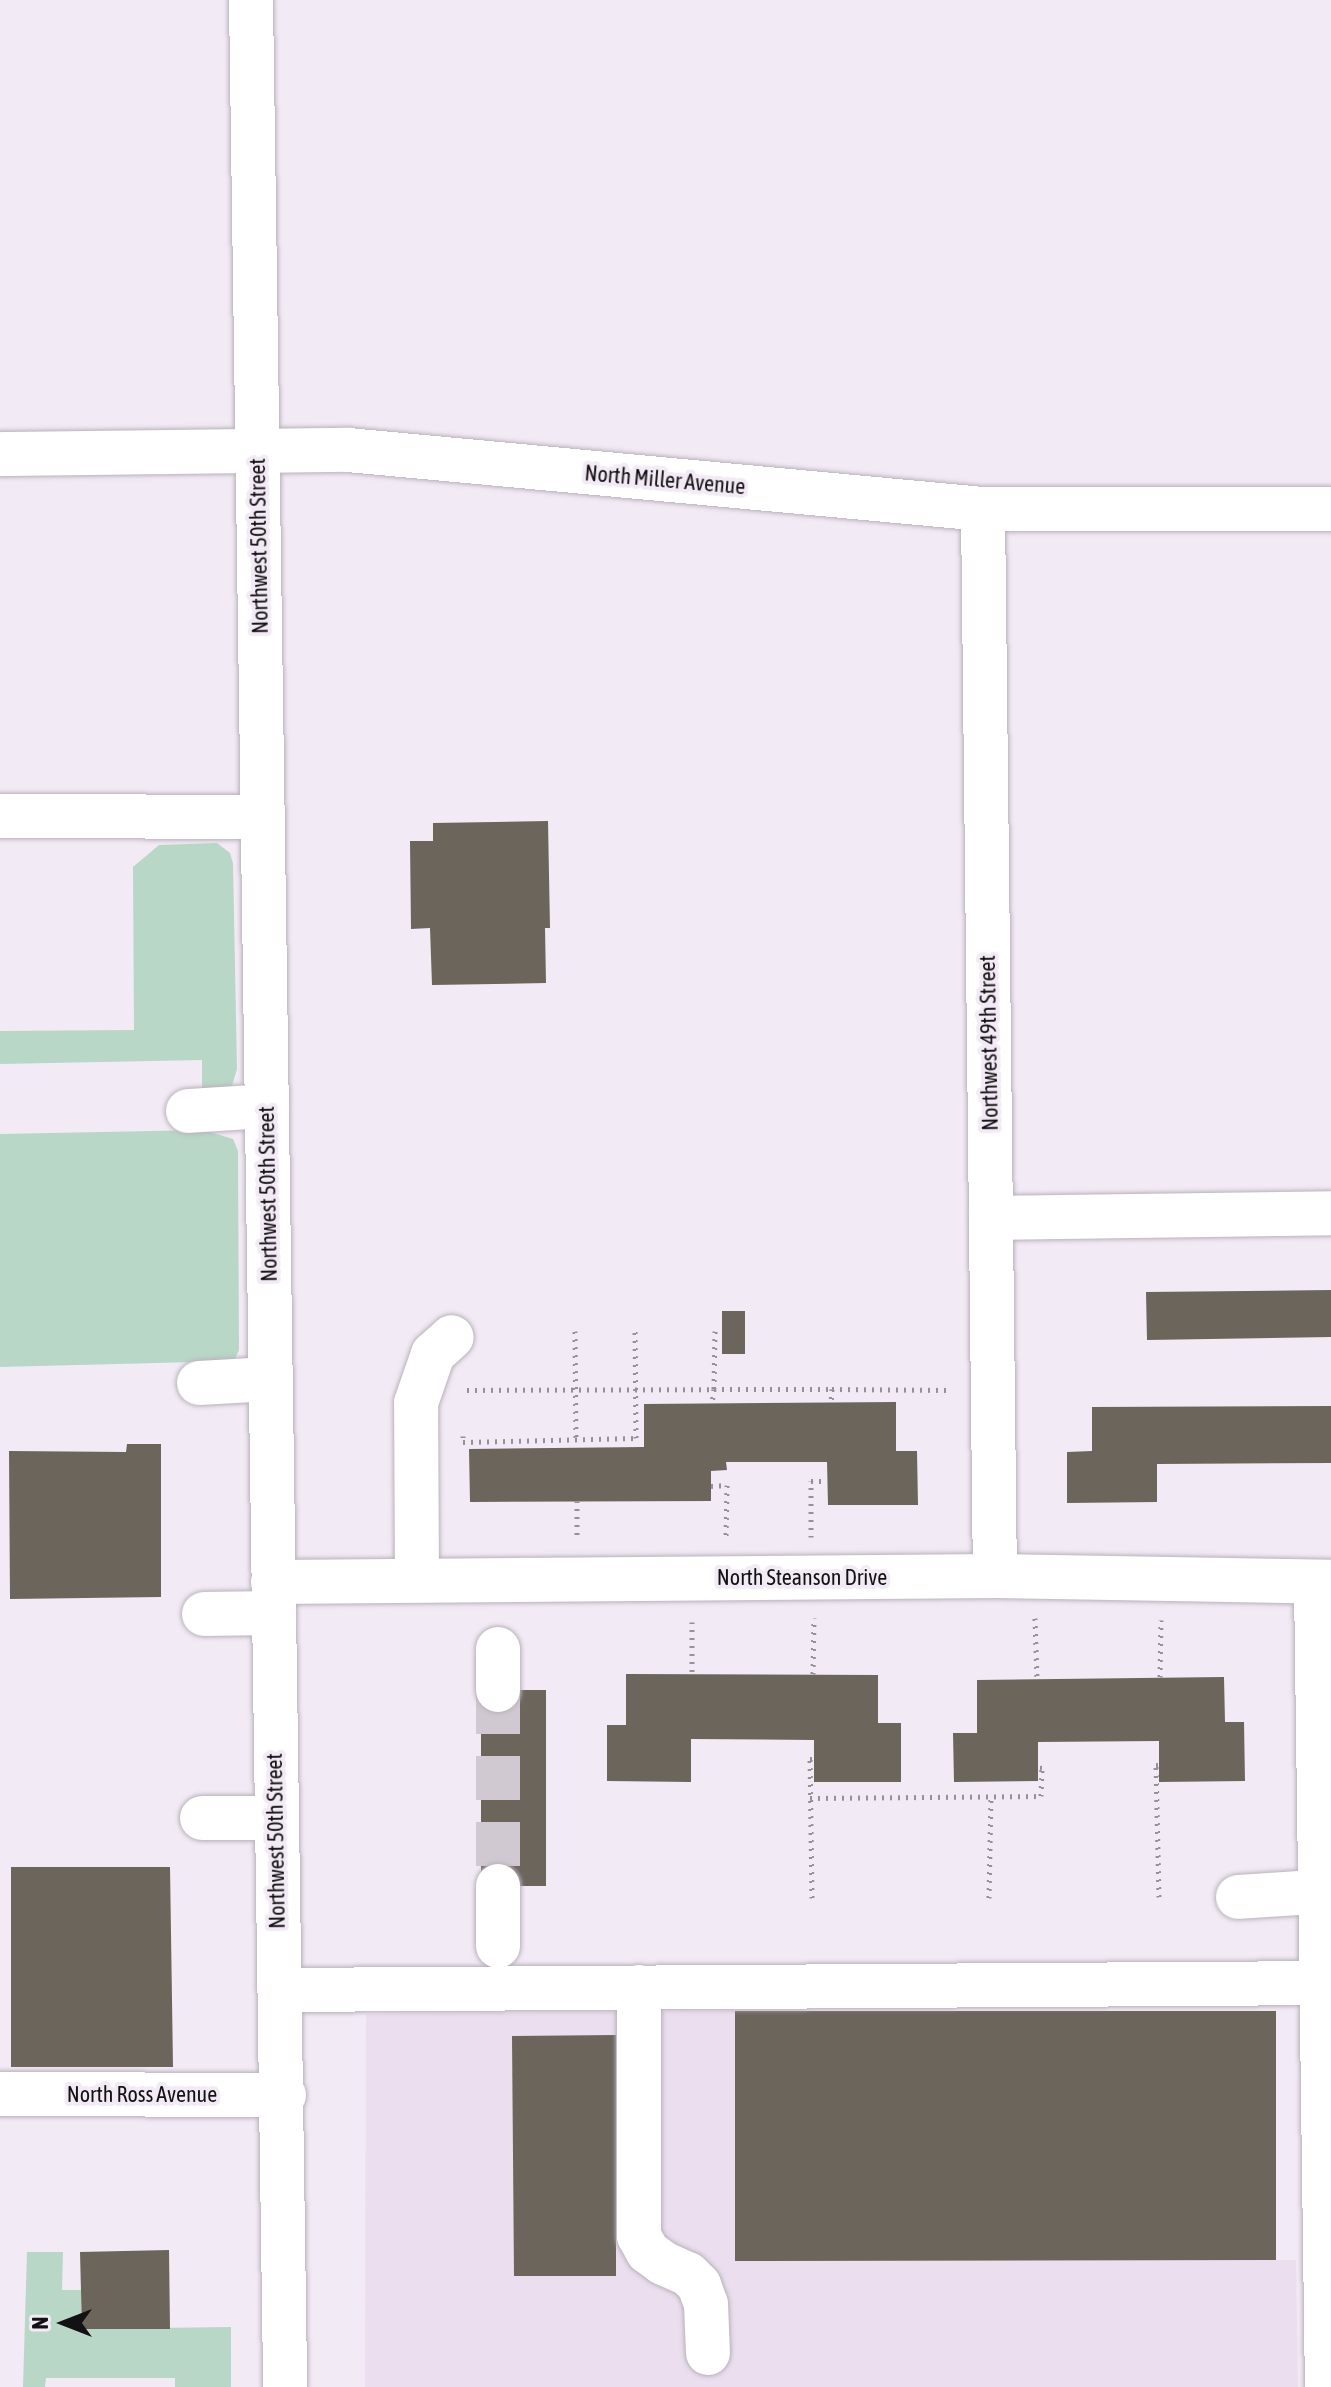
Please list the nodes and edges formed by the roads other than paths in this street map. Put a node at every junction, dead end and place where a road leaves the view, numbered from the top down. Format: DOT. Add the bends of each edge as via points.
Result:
graph roads {
  1 [pos="251,0"];
  2 [pos="258,450"];
  3 [pos="0,454"];
  4 [pos="983,509"];
  5 [pos="1331,509"];
  6 [pos="0,816"];
  7 [pos="263,817"];
  8 [pos="267,1106"];
  9 [pos="188,1111"];
  10 [pos="1331,1213"];
  11 [pos="991,1218"];
  12 [pos="452,1337"];
  13 [pos="270,1379"];
  14 [pos="199,1383"];
  15 [pos="995,1576"];
  16 [pos="417,1580"];
  17 [pos="1323,1582"];
  18 [pos="274,1597"];
  19 [pos="204,1614"];
  20 [pos="202,1818"];
  21 [pos="275,1818"];
  22 [pos="498,1886"];
  23 [pos="1326,1891"];
  24 [pos="1238,1897"];
  25 [pos="498,1946"];
  26 [pos="639,1987"];
  27 [pos="280,1990"];
  28 [pos="1325,1992"];
  29 [pos="0,2094"];
  30 [pos="284,2095"];
  31 [pos="708,2353"];
  32 [pos="285,2387"];
  33 [pos="1327,2387"];
  1 -- 2 [label="street, Northwest 50th Street"];
  2 -- 3 [label="street, North Miller Avenue"];
  2 -- 4 [label="street, North Miller Avenue" via="348,450"];
  2 -- 7 [label="street, Northwest 50th Street"];
  4 -- 5 [label="street, North Miller Avenue"];
  4 -- 11 [label="street, Northwest 49th Street"];
  6 -- 7 [label="street"];
  7 -- 8 [label="street, Northwest 50th Street"];
  8 -- 9 [label="street"];
  8 -- 13 [label="street, Northwest 50th Street"];
  10 -- 11 [label="street"];
  11 -- 15 [label="street, Northwest 49th Street"];
  12 -- 16 [label="street" via="433,1354 416,1403"];
  13 -- 14 [label="street"];
  13 -- 18 [label="street, Northwest 50th Street"];
  15 -- 16 [label="street, North Steanson Drive"];
  15 -- 17 [label="street, North Steanson Drive"];
  16 -- 18 [label="street, North Steanson Drive"];
  17 -- 23 [label="street"];
  18 -- 19 [label="street, North Steanson Drive"];
  18 -- 21 [label="street, Northwest 50th Street"];
  20 -- 21 [label="street"];
  21 -- 27 [label="street, Northwest 50th Street"];
  22 -- 25 [label="street"];
  23 -- 24 [label="street"];
  23 -- 28 [label="street"];
  26 -- 27 [label="street"];
  26 -- 28 [label="street"];
  26 -- 31 [label="street" via="639,2236 648,2252 699,2285 706,2304"];
  27 -- 30 [label="street, Northwest 50th Street"];
  28 -- 33 [label="street"];
  29 -- 30 [label="street, North Ross Avenue"];
  30 -- 32 [label="street, Northwest 50th Street"];
}
